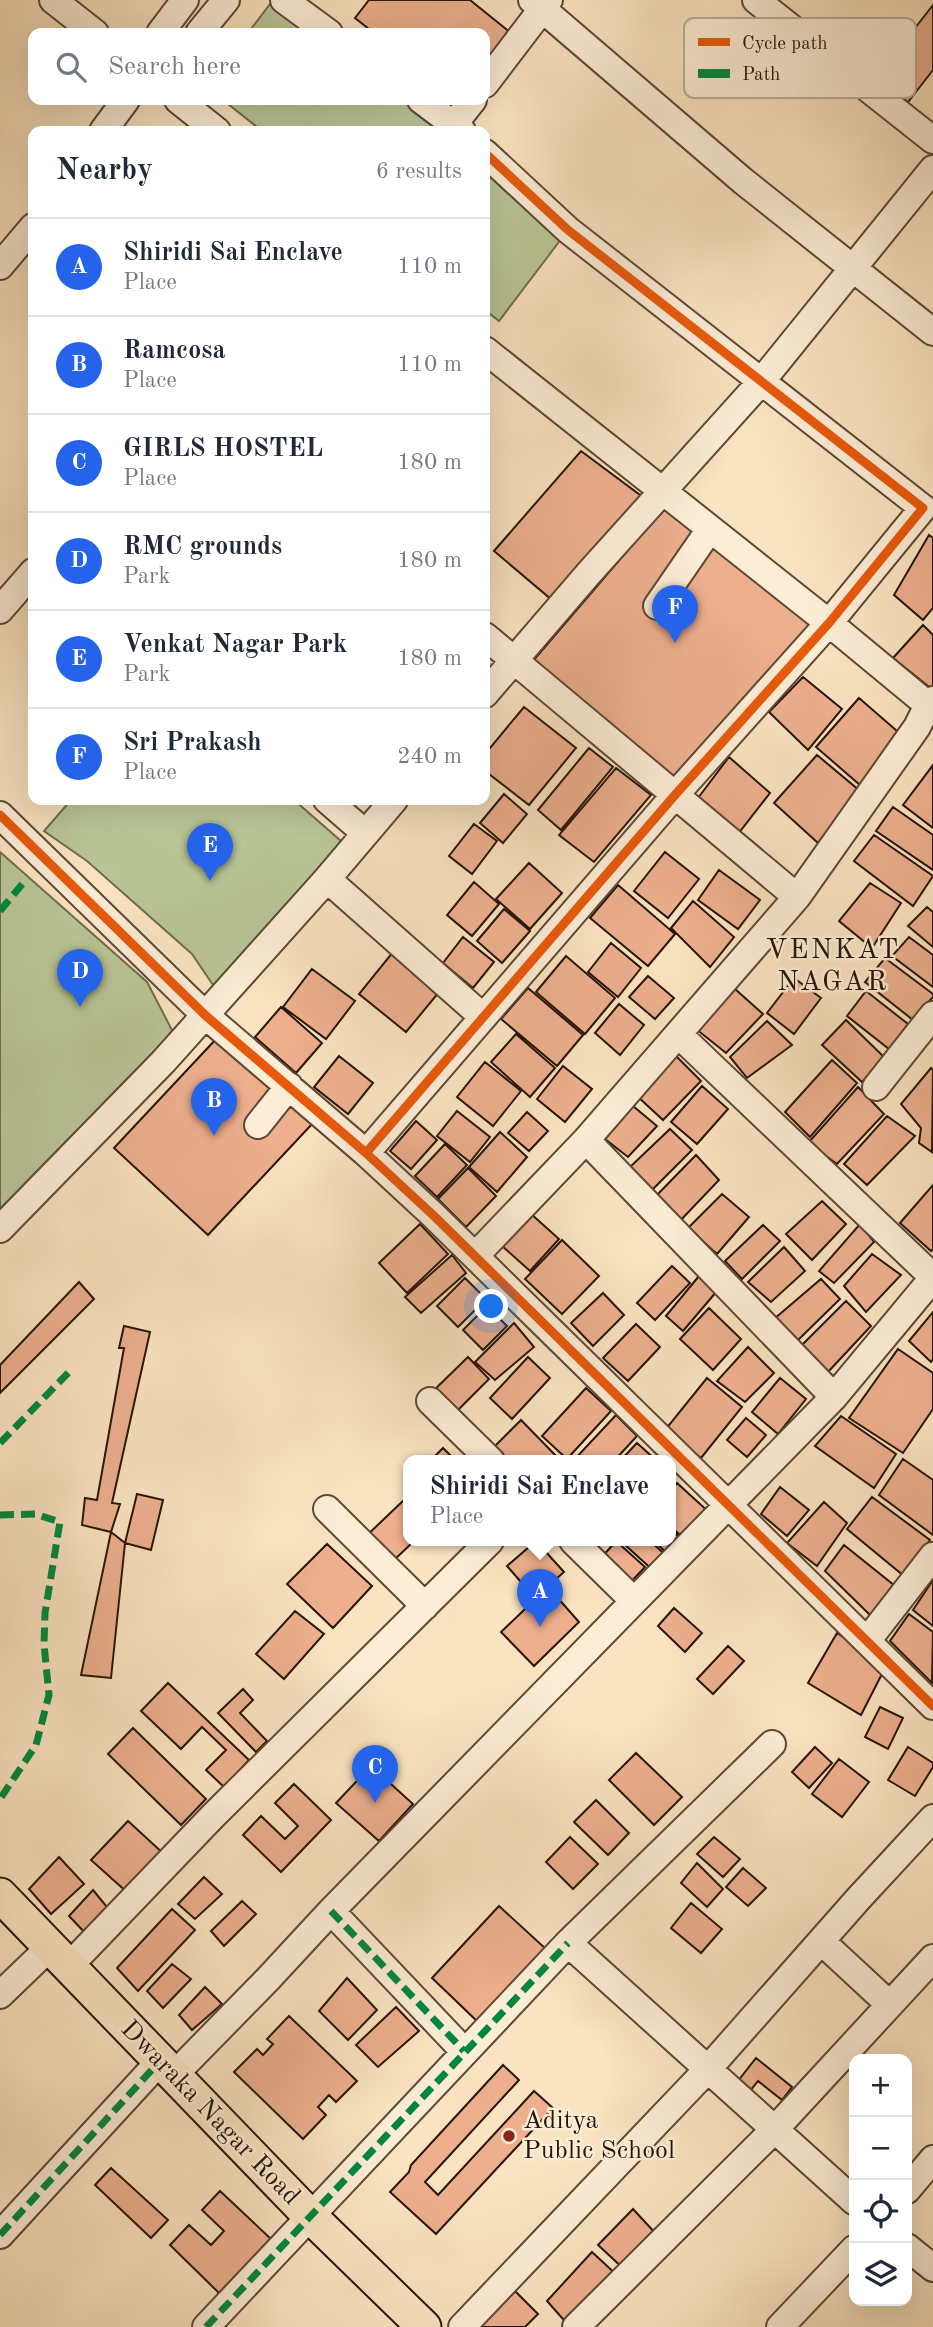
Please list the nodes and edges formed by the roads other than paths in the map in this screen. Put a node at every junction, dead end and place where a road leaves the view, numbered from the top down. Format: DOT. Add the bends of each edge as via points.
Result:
graph roads {
  1 [pos="54,0"];
  2 [pos="186,0"];
  3 [pos="226,0"];
  4 [pos="284,0"];
  5 [pos="756,0"];
  6 [pos="541,3"];
  7 [pos="779,18"];
  8 [pos="89,28"];
  9 [pos="164,28"];
  10 [pos="203,28"];
  11 [pos="323,28"];
  12 [pos="490,77"];
  13 [pos="880,98"];
  14 [pos="122,105"];
  15 [pos="184,105"];
  16 [pos="428,105"];
  17 [pos="470,105"];
  18 [pos="107,126"];
  19 [pos="210,126"];
  20 [pos="455,126"];
  21 [pos="459,126"];
  22 [pos="933,140"];
  23 [pos="490,158"];
  24 [pos="933,169"];
  25 [pos="28,233"];
  26 [pos="0,266"];
  27 [pos="853,268"];
  28 [pos="933,332"];
  29 [pos="490,356"];
  30 [pos="760,383"];
  31 [pos="663,492"];
  32 [pos="928,502"];
  33 [pos="710,529"];
  34 [pos="28,578"];
  35 [pos="657,606"];
  36 [pos="0,610"];
  37 [pos="829,623"];
  38 [pos="490,641"];
  39 [pos="513,662"];
  40 [pos="490,688"];
  41 [pos="929,712"];
  42 [pos="675,795"];
  43 [pos="333,805"];
  44 [pos="390,805"];
  45 [pos="0,815"];
  46 [pos="365,833"];
  47 [pos="327,879"];
  48 [pos="797,897"];
  49 [pos="205,1015"];
  50 [pos="933,1015"];
  51 [pos="483,1017"];
  52 [pos="678,1034"];
  53 [pos="289,1086"];
  54 [pos="876,1087"];
  55 [pos="258,1125"];
  56 [pos="586,1140"];
  57 [pos="366,1153"];
  58 [pos="0,1229"];
  59 [pos="475,1256"];
  60 [pos="933,1278"];
  61 [pos="834,1397"];
  62 [pos="430,1401"];
  63 [pos="485,1455"];
  64 [pos="729,1505"];
  65 [pos="327,1509"];
  66 [pos="485,1546"];
  67 [pos="578,1546"];
  68 [pos="933,1556"];
  69 [pos="634,1601"];
  70 [pos="425,1606"];
  71 [pos="867,1640"];
  72 [pos="933,1706"];
  73 [pos="772,1744"];
  74 [pos="933,1818"];
  75 [pos="0,1895"];
  76 [pos="331,1911"];
  77 [pos="821,1941"];
  78 [pos="568,1943"];
  79 [pos="60,1956"];
  80 [pos="933,1958"];
  81 [pos="0,1995"];
  82 [pos="888,2004"];
  83 [pos="464,2051"];
  84 [pos="167,2068"];
  85 [pos="708,2070"];
  86 [pos="776,2128"];
  87 [pos="933,2159"];
  88 [pos="912,2184"];
  89 [pos="849,2197"];
  90 [pos="310,2216"];
  91 [pos="0,2235"];
  92 [pos="912,2251"];
  93 [pos="849,2254"];
  94 [pos="933,2268"];
  95 [pos="206,2327"];
  96 [pos="424,2327"];
  97 [pos="462,2327"];
  98 [pos="576,2327"];
  99 [pos="780,2327"];
  1 -- 8 [label="street"];
  2 -- 9 [label="street"];
  3 -- 10 [label="street"];
  4 -- 11 [label="street"];
  5 -- 7 [label="street"];
  6 -- 12 [label="street"];
  6 -- 27 [label="street" via="743,181"];
  13 -- 22 [label="street"];
  14 -- 18 [label="street"];
  15 -- 19 [label="street"];
  16 -- 20 [label="street"];
  17 -- 21 [label="street"];
  23 -- 30 [label="street" via="568,230"];
  24 -- 27 [label="street"];
  25 -- 26 [label="street"];
  27 -- 28 [label="street"];
  27 -- 30 [label="street"];
  29 -- 31 [label="street"];
  30 -- 31 [label="street"];
  30 -- 32 [label="street"];
  31 -- 33 [label="street"];
  31 -- 39 [label="street"];
  32 -- 37 [label="street"];
  33 -- 35 [label="street"];
  33 -- 37 [label="street"];
  34 -- 36 [label="street"];
  37 -- 41 [label="street"];
  37 -- 42 [label="street"];
  38 -- 39 [label="street"];
  39 -- 40 [label="street"];
  39 -- 42 [label="street"];
  41 -- 48 [label="street"];
  42 -- 48 [label="street"];
  42 -- 51 [label="street"];
  43 -- 46 [label="street"];
  44 -- 46 [label="street"];
  45 -- 49 [label="street"];
  46 -- 47 [label="street"];
  47 -- 49 [label="street"];
  47 -- 51 [label="street"];
  48 -- 52 [label="street"];
  49 -- 53 [label="street"];
  49 -- 58 [label="street"];
  50 -- 54 [label="street"];
  51 -- 57 [label="street"];
  52 -- 56 [label="street"];
  52 -- 60 [label="street"];
  53 -- 55 [label="street"];
  53 -- 57 [label="street"];
  56 -- 59 [label="street"];
  56 -- 61 [label="street"];
  57 -- 59 [label="street"];
  59 -- 64 [label="street"];
  60 -- 61 [label="street"];
  61 -- 64 [label="street"];
  62 -- 63 [label="street"];
  64 -- 69 [label="street"];
  64 -- 71 [label="street"];
  65 -- 70 [label="street"];
  66 -- 70 [label="street"];
  67 -- 69 [label="street"];
  68 -- 71 [label="street"];
  69 -- 76 [label="street"];
  70 -- 79 [label="street" via="213,1816"];
  71 -- 72 [label="street"];
  73 -- 78 [label="street"];
  74 -- 77 [label="street"];
  75 -- 79 [label="main road, Dwaraka Nagar Road"];
  76 -- 83 [label="street"];
  76 -- 84 [label="street" via="268,1979"];
  77 -- 82 [label="street"];
  77 -- 85 [label="street"];
  78 -- 83 [label="street"];
  78 -- 85 [label="street"];
  79 -- 81 [label="street"];
  79 -- 84 [label="main road, Dwaraka Nagar Road"];
  80 -- 82 [label="street"];
  82 -- 86 [label="street"];
  83 -- 90 [label="street"];
  84 -- 90 [label="main road, Dwaraka Nagar Road"];
  84 -- 91 [label="street"];
  85 -- 86 [label="street"];
  85 -- 97 [label="street"];
  86 -- 89 [label="street"];
  86 -- 98 [label="street"];
  87 -- 88 [label="street"];
  90 -- 95 [label="street"];
  90 -- 96 [label="main road, Dwaraka Nagar Road"];
  92 -- 94 [label="street"];
  93 -- 99 [label="street"];
}
